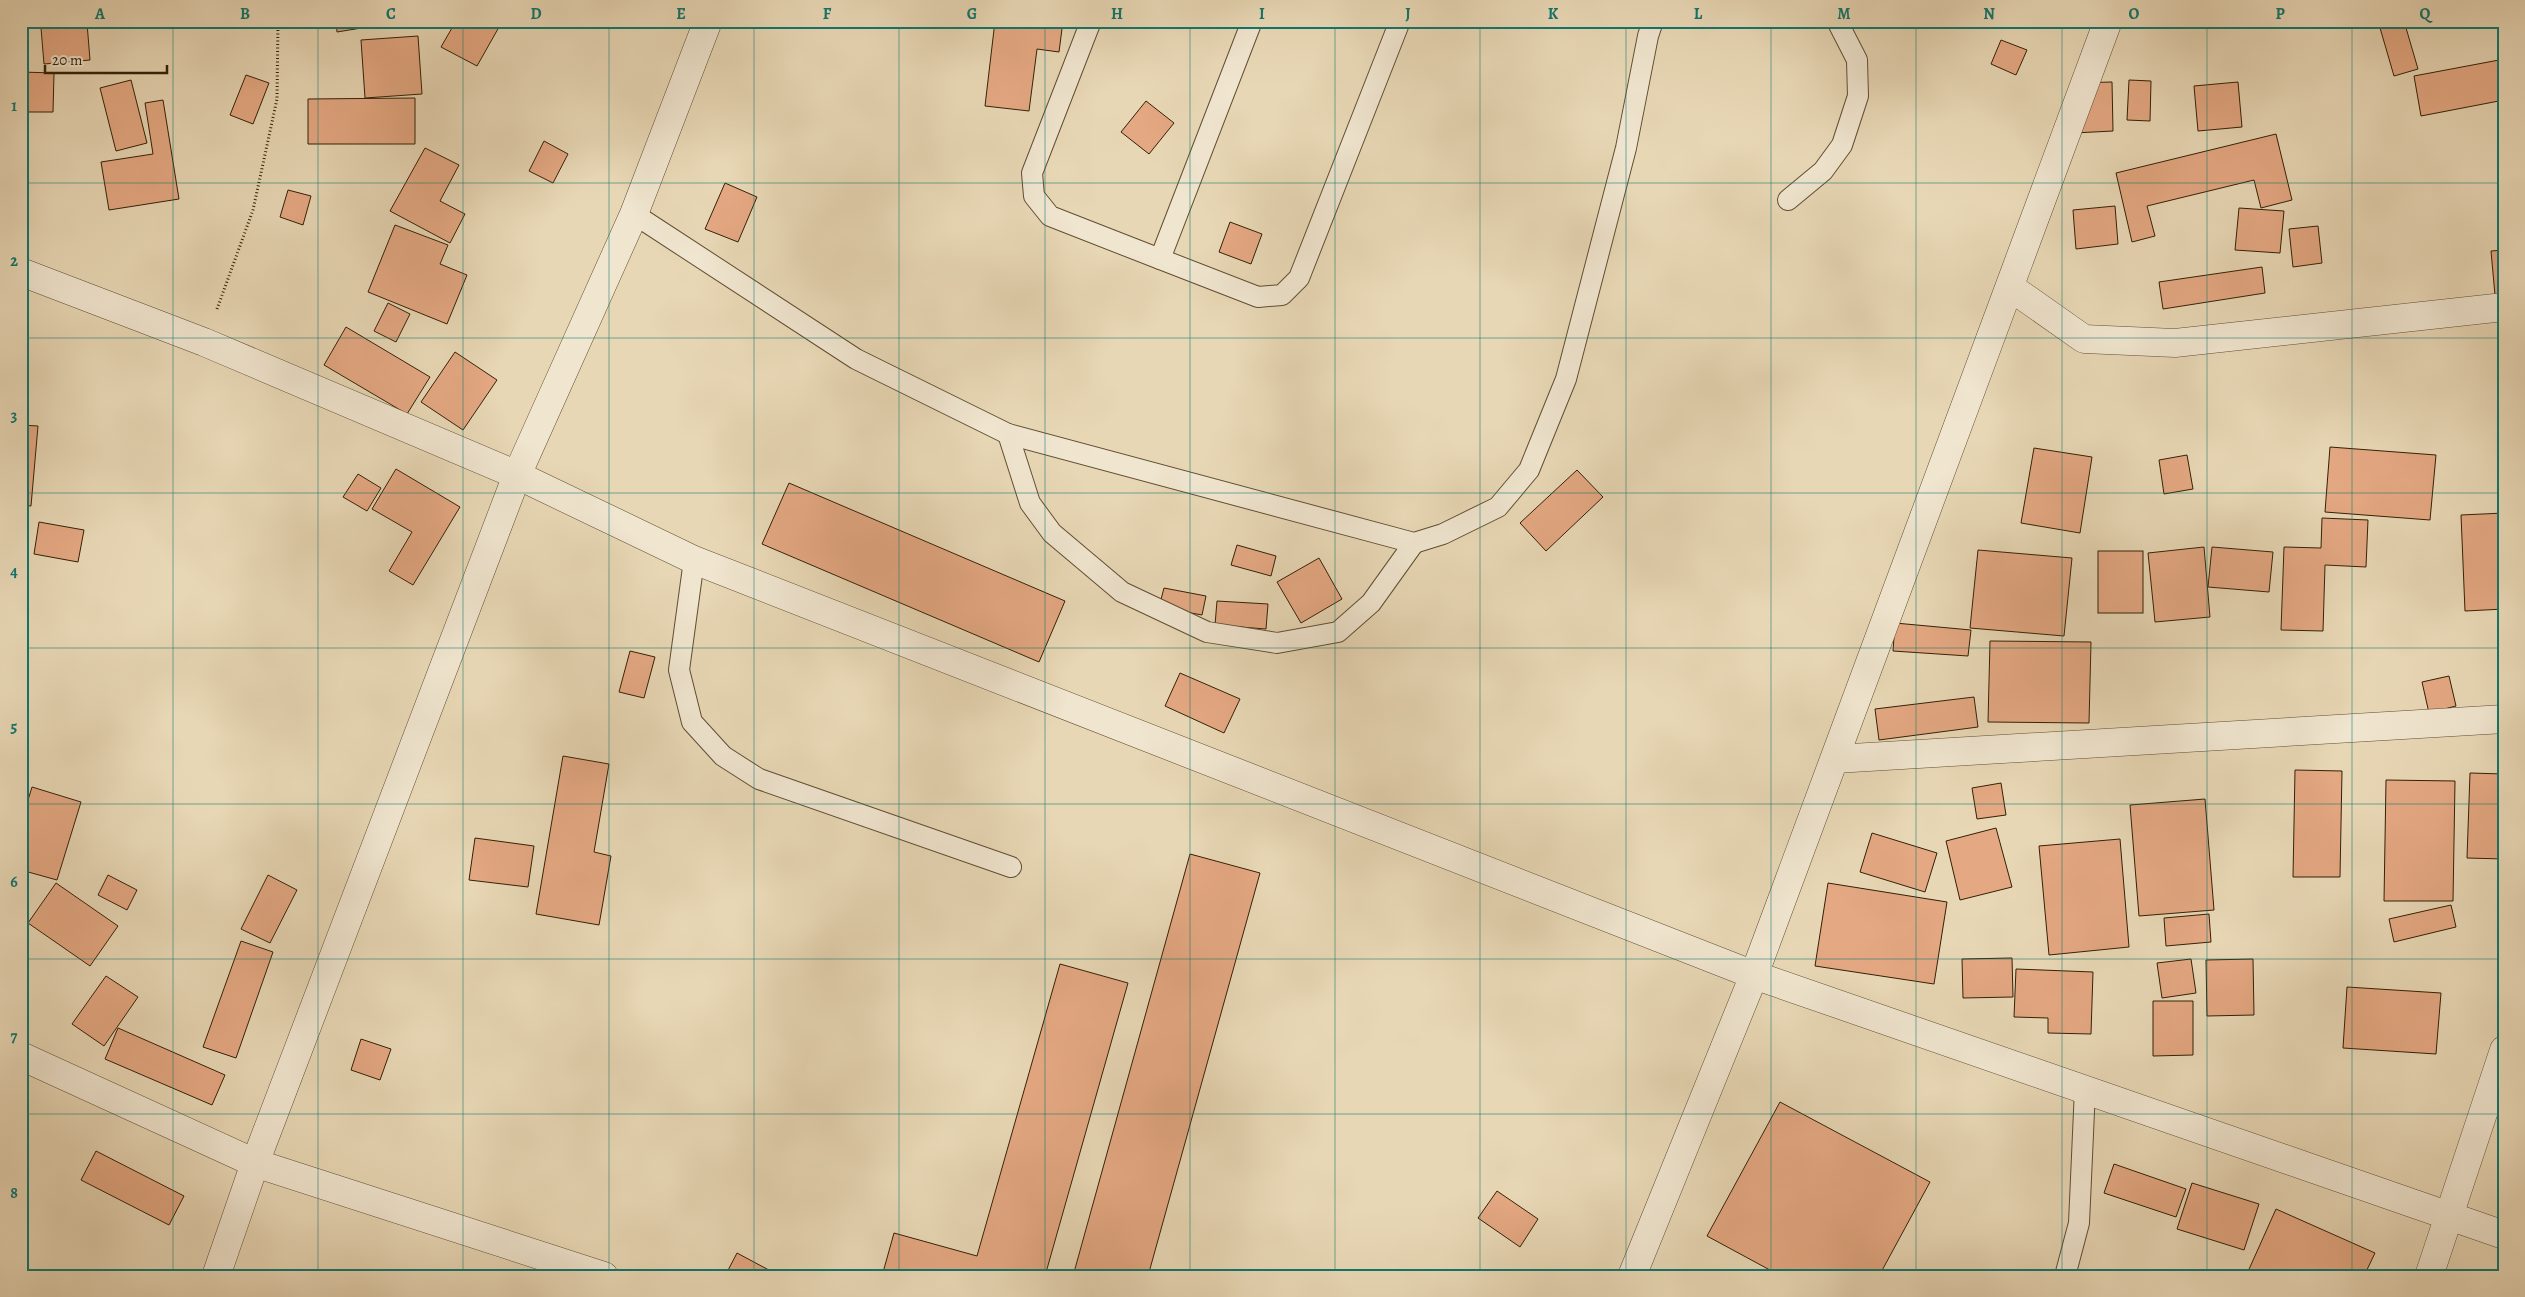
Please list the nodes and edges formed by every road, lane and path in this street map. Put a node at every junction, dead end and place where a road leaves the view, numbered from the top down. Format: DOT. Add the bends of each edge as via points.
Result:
graph roads {
  1 [pos="278,21"];
  2 [pos="708,21"];
  3 [pos="1091,21"];
  4 [pos="1252,21"];
  5 [pos="1400,21"];
  6 [pos="1653,21"];
  7 [pos="1837,21"];
  8 [pos="2108,21"];
  9 [pos="1788,200"];
  10 [pos="634,214"];
  11 [pos="1160,259"];
  12 [pos="21,272"];
  13 [pos="2010,287"];
  14 [pos="2504,307"];
  15 [pos="204,342"];
  16 [pos="1008,434"];
  17 [pos="517,475"];
  18 [pos="1414,543"];
  19 [pos="694,560"];
  20 [pos="2504,719"];
  21 [pos="1834,759"];
  22 [pos="1011,866"];
  23 [pos="1754,975"];
  24 [pos="2504,1050"];
  25 [pos="21,1056"];
  26 [pos="2085,1089"];
  27 [pos="256,1163"];
  28 [pos="2448,1215"];
  29 [pos="2504,1235"];
  30 [pos="216,1276"];
  31 [pos="604,1276"];
  32 [pos="1632,1276"];
  33 [pos="2065,1276"];
  34 [pos="2429,1276"];
  1 -- 15 [label="path" via="276,99 253,210"];
  2 -- 10 [label="street"];
  3 -- 11 [label="lane" via="1032,173 1034,196 1050,216"];
  4 -- 11 [label="lane"];
  5 -- 11 [label="lane" via="1299,278 1282,295 1258,297"];
  6 -- 18 [label="lane" via="1626,148 1566,379 1529,470 1498,507 1442,534"];
  7 -- 9 [label="lane" via="1857,60 1858,96 1842,145 1823,171"];
  8 -- 13 [label="street"];
  10 -- 16 [label="lane" via="856,359"];
  10 -- 17 [label="street"];
  12 -- 15 [label="street"];
  13 -- 14 [label="street" via="2084,338 2175,343"];
  13 -- 21 [label="street"];
  15 -- 17 [label="street"];
  16 -- 18 [label="lane"];
  16 -- 18 [label="lane" via="1030,503 1052,533 1122,592 1207,632 1277,643 1338,632 1371,603"];
  17 -- 19 [label="street"];
  17 -- 27 [label="street"];
  19 -- 22 [label="lane" via="679,670 692,722 723,756 759,779"];
  19 -- 23 [label="street"];
  20 -- 21 [label="street"];
  21 -- 23 [label="street"];
  23 -- 26 [label="street"];
  23 -- 32 [label="street"];
  24 -- 28 [label="street"];
  25 -- 27 [label="street"];
  26 -- 28 [label="street"];
  26 -- 33 [label="lane" via="2079,1223"];
  27 -- 30 [label="street"];
  27 -- 31 [label="street"];
  28 -- 29 [label="street"];
  28 -- 34 [label="street"];
}
